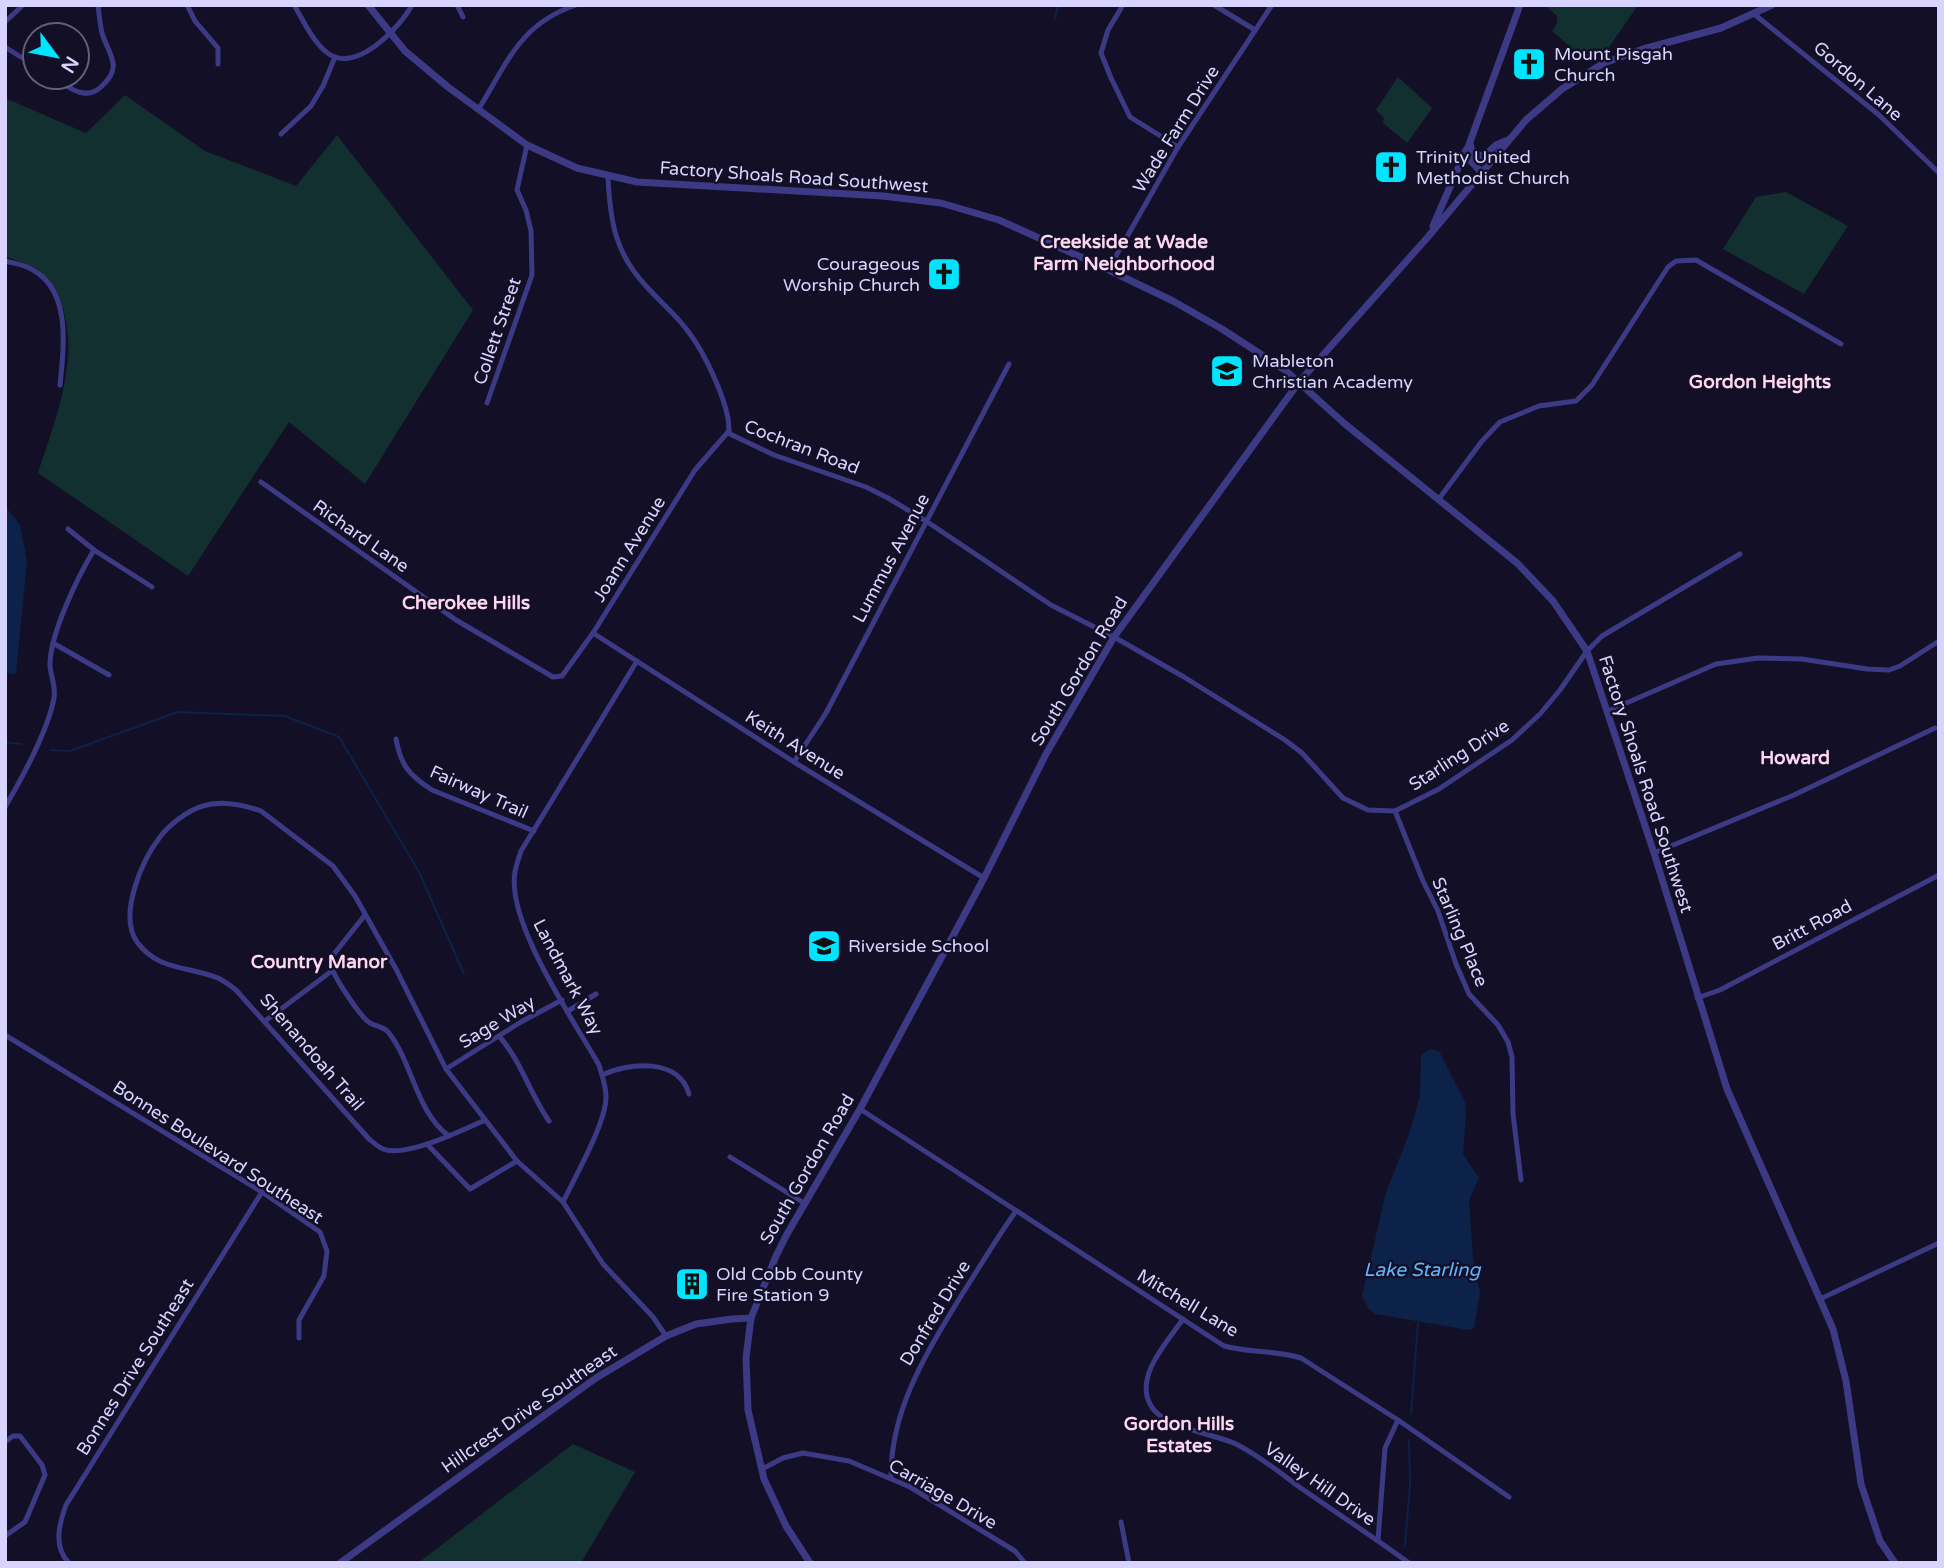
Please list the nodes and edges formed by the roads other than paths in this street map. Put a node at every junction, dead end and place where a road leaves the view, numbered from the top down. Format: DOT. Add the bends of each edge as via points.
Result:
graph roads {
  1 [pos="23,5"];
  2 [pos="97,5"];
  3 [pos="187,5"];
  4 [pos="295,5"];
  5 [pos="368,5"];
  6 [pos="412,5"];
  7 [pos="457,5"];
  8 [pos="576,5"];
  9 [pos="1123,5"];
  10 [pos="1214,5"];
  11 [pos="1272,5"];
  12 [pos="1520,5"];
  13 [pos="1772,5"];
  14 [pos="1755,14"];
  15 [pos="463,17"];
  16 [pos="5,22"];
  17 [pos="1255,30"];
  18 [pos="389,34"];
  19 [pos="5,47"];
  20 [pos="21,57"];
  21 [pos="335,57"];
  22 [pos="218,64"];
  23 [pos="74,91"];
  24 [pos="478,110"];
  25 [pos="281,134"];
  26 [pos="1470,140"];
  27 [pos="1508,140"];
  28 [pos="527,145"];
  29 [pos="1178,147"];
  30 [pos="1482,173"];
  31 [pos="1939,173"];
  32 [pos="608,177"];
  33 [pos="1427,238"];
  34 [pos="5,261"];
  35 [pos="1108,270"];
  36 [pos="1842,344"];
  37 [pos="1009,364"];
  38 [pos="1299,382"];
  39 [pos="61,385"];
  40 [pos="487,403"];
  41 [pos="729,432"];
  42 [pos="261,482"];
  43 [pos="1438,500"];
  44 [pos="926,521"];
  45 [pos="68,529"];
  46 [pos="94,550"];
  47 [pos="1740,554"];
  48 [pos="152,587"];
  49 [pos="593,633"];
  50 [pos="1114,637"];
  51 [pos="1939,641"];
  52 [pos="53,643"];
  53 [pos="1587,651"];
  54 [pos="637,661"];
  55 [pos="109,675"];
  56 [pos="553,677"];
  57 [pos="1608,711"];
  58 [pos="1935,728"];
  59 [pos="396,739"];
  60 [pos="794,762"];
  61 [pos="5,807"];
  62 [pos="1395,811"];
  63 [pos="534,831"];
  64 [pos="1654,853"];
  65 [pos="1939,874"];
  66 [pos="984,878"];
  67 [pos="365,915"];
  68 [pos="333,970"];
  69 [pos="596,995"];
  70 [pos="1698,998"];
  71 [pos="562,1000"];
  72 [pos="568,1011"];
  73 [pos="265,1021"];
  74 [pos="5,1035"];
  75 [pos="499,1036"];
  76 [pos="446,1069"];
  77 [pos="602,1075"];
  78 [pos="689,1094"];
  79 [pos="860,1109"];
  80 [pos="485,1120"];
  81 [pos="549,1121"];
  82 [pos="449,1136"];
  83 [pos="427,1143"];
  84 [pos="730,1157"];
  85 [pos="517,1161"];
  86 [pos="1521,1180"];
  87 [pos="262,1192"];
  88 [pos="562,1202"];
  89 [pos="804,1203"];
  90 [pos="1016,1211"];
  91 [pos="1939,1243"];
  92 [pos="1820,1299"];
  93 [pos="751,1318"];
  94 [pos="1182,1319"];
  95 [pos="666,1336"];
  96 [pos="299,1338"];
  97 [pos="1398,1420"];
  98 [pos="5,1442"];
  99 [pos="762,1469"];
  100 [pos="891,1478"];
  101 [pos="1508,1497"];
  102 [pos="1121,1522"];
  103 [pos="5,1536"];
  104 [pos="1378,1541"];
  105 [pos="69,1563"];
  106 [pos="340,1563"];
  107 [pos="810,1563"];
  108 [pos="1025,1563"];
  109 [pos="1129,1563"];
  110 [pos="1409,1563"];
  111 [pos="1895,1563"];
  1 -- 16 [label="street"];
  2 -- 23 [label="street" via="113,69 95,93"];
  3 -- 22 [label="street" via="218,48"];
  4 -- 21 [label="street" via="313,37"];
  5 -- 18 [label="street, Factory Shoals Road Southwest"];
  6 -- 18 [label="street"];
  7 -- 15 [label="street"];
  8 -- 24 [label="street" via="533,27"];
  9 -- 29 [label="street" via="1101,53 1130,117"];
  10 -- 17 [label="street"];
  11 -- 17 [label="street, Wade Farm Drive"];
  12 -- 26 [label="street"];
  13 -- 14 [label="street, South Gordon Road"];
  14 -- 27 [label="street, South Gordon Road" via="1604,63 1562,89"];
  14 -- 31 [label="street, Gordon Lane" via="1869,107"];
  17 -- 29 [label="street, Wade Farm Drive"];
  18 -- 21 [label="street" via="360,57"];
  18 -- 24 [label="street, Factory Shoals Road Southwest"];
  19 -- 20 [label="street"];
  21 -- 25 [label="street" via="311,106"];
  24 -- 28 [label="street, Factory Shoals Road Southwest"];
  26 -- 27 [label="street" via="1470,149 1484,156"];
  26 -- 30 [label="street" via="1466,154"];
  26 -- 33 [label="street"];
  27 -- 30 [label="street, South Gordon Road"];
  28 -- 32 [label="street, Factory Shoals Road Southwest"];
  28 -- 40 [label="street, Collett Street" via="517,190 531,231 532,275"];
  29 -- 35 [label="street, Wade Farm Drive"];
  30 -- 33 [label="street, South Gordon Road"];
  32 -- 35 [label="street, Factory Shoals Road Southwest" via="942,203 999,220"];
  32 -- 41 [label="street, Cochran Road" via="610,216 625,259 692,337 714,380"];
  33 -- 38 [label="street, South Gordon Road"];
  34 -- 39 [label="street" via="28,267 57,294 63,322"];
  35 -- 38 [label="street, Factory Shoals Road Southwest" via="1222,329"];
  36 -- 43 [label="street" via="1696,260 1676,261 1584,395 1500,422"];
  37 -- 44 [label="street, Lummus Avenue"];
  38 -- 43 [label="street, Factory Shoals Road Southwest"];
  38 -- 50 [label="street, South Gordon Road"];
  41 -- 44 [label="street, Cochran Road" via="749,445 866,487"];
  41 -- 49 [label="street, Joann Avenue" via="695,470"];
  42 -- 56 [label="street, Richard Lane" via="456,620"];
  43 -- 53 [label="street, Factory Shoals Road Southwest" via="1517,562 1553,601"];
  44 -- 50 [label="street, Cochran Road" via="1051,604"];
  44 -- 60 [label="street, Lummus Avenue" via="826,713"];
  45 -- 46 [label="street"];
  46 -- 48 [label="street"];
  46 -- 52 [label="street"];
  47 -- 53 [label="street, Starling Drive" via="1602,636"];
  49 -- 54 [label="street, Keith Avenue"];
  49 -- 56 [label="street, Joann Avenue" via="562,676"];
  50 -- 62 [label="street" via="1285,740 1352,804"];
  50 -- 66 [label="street, South Gordon Road" via="1046,754"];
  51 -- 57 [label="street" via="1889,670 1802,659 1758,658 1716,664"];
  52 -- 55 [label="street"];
  52 -- 61 [label="street" via="54,700"];
  53 -- 57 [label="street, Factory Shoals Road Southwest"];
  53 -- 62 [label="street, Starling Drive" via="1520,734 1439,789"];
  54 -- 60 [label="street, Keith Avenue"];
  54 -- 63 [label="street, Landmark Way"];
  57 -- 64 [label="street, Factory Shoals Road Southwest"];
  58 -- 64 [label="street" via="1794,795"];
  59 -- 63 [label="street, Fairway Trail" via="408,772 418,781"];
  60 -- 66 [label="street, Keith Avenue"];
  62 -- 86 [label="street, Starling Place" via="1469,995 1508,1042"];
  63 -- 71 [label="street, Landmark Way" via="514,873 514,891 528,938"];
  64 -- 70 [label="street, Factory Shoals Road Southwest"];
  65 -- 70 [label="street, Britt Road"];
  66 -- 79 [label="street, South Gordon Road"];
  67 -- 68 [label="street" via="334,954"];
  67 -- 73 [label="street, Shenandoah Trail" via="333,866 261,811 221,803 202,806 167,829 136,882 129,918 136,940 151,958 219,978 247,999"];
  67 -- 76 [label="street, Shenandoah Trail"];
  68 -- 73 [label="street"];
  68 -- 82 [label="street" via="362,1016 388,1030 431,1119"];
  69 -- 72 [label="street"];
  70 -- 92 [label="street, Factory Shoals Road Southwest" via="1727,1089"];
  71 -- 72 [label="street, Landmark Way"];
  71 -- 75 [label="street, Sage Way"];
  72 -- 77 [label="street, Landmark Way"];
  73 -- 83 [label="street, Shenandoah Trail" via="382,1149 394,1151"];
  74 -- 87 [label="street, Bonnes Boulevard Southeast"];
  75 -- 76 [label="street, Sage Way"];
  75 -- 81 [label="street"];
  76 -- 80 [label="street, Shenandoah Trail"];
  77 -- 78 [label="street" via="633,1066 653,1067 673,1072"];
  77 -- 88 [label="street, Landmark Way" via="606,1100 598,1127"];
  79 -- 89 [label="street, South Gordon Road"];
  79 -- 90 [label="street, Mitchell Lane"];
  80 -- 82 [label="street, Shenandoah Trail"];
  80 -- 85 [label="street, Shenandoah Trail"];
  82 -- 83 [label="street, Shenandoah Trail"];
  83 -- 85 [label="street" via="470,1189"];
  84 -- 89 [label="street"];
  85 -- 88 [label="street, Shenandoah Trail"];
  87 -- 96 [label="street, Bonnes Boulevard Southeast" via="320,1232 327,1251 324,1276 299,1320"];
  87 -- 105 [label="street, Bonnes Drive Southeast" via="66,1505 59,1522 59,1542"];
  88 -- 95 [label="street, Shenandoah Trail" via="603,1264"];
  89 -- 93 [label="street, South Gordon Road"];
  90 -- 94 [label="street, Mitchell Lane"];
  90 -- 100 [label="street, Donfred Drive" via="912,1379 897,1430"];
  91 -- 92 [label="street"];
  92 -- 111 [label="street, Factory Shoals Road Southwest" via="1844,1371 1863,1493 1880,1541"];
  93 -- 95 [label="street, Hillcrest Drive Southeast" via="696,1324"];
  93 -- 99 [label="street, South Gordon Road" via="746,1358 748,1410"];
  94 -- 97 [label="street, Mitchell Lane" via="1224,1346 1301,1358"];
  94 -- 104 [label="street, Valley Hill Drive" via="1145,1382 1154,1411 1171,1422 1238,1445"];
  95 -- 106 [label="street, Hillcrest Drive Southeast" via="596,1378"];
  97 -- 101 [label="street, Mitchell Lane"];
  97 -- 104 [label="street" via="1385,1448"];
  98 -- 103 [label="street" via="20,1436 45,1475 25,1522"];
  99 -- 100 [label="street, Carriage Drive" via="803,1453 849,1461"];
  99 -- 107 [label="street, South Gordon Road" via="774,1503"];
  100 -- 108 [label="street, Carriage Drive" via="1015,1551"];
  102 -- 109 [label="street"];
  104 -- 110 [label="street, Valley Hill Drive"];
}
